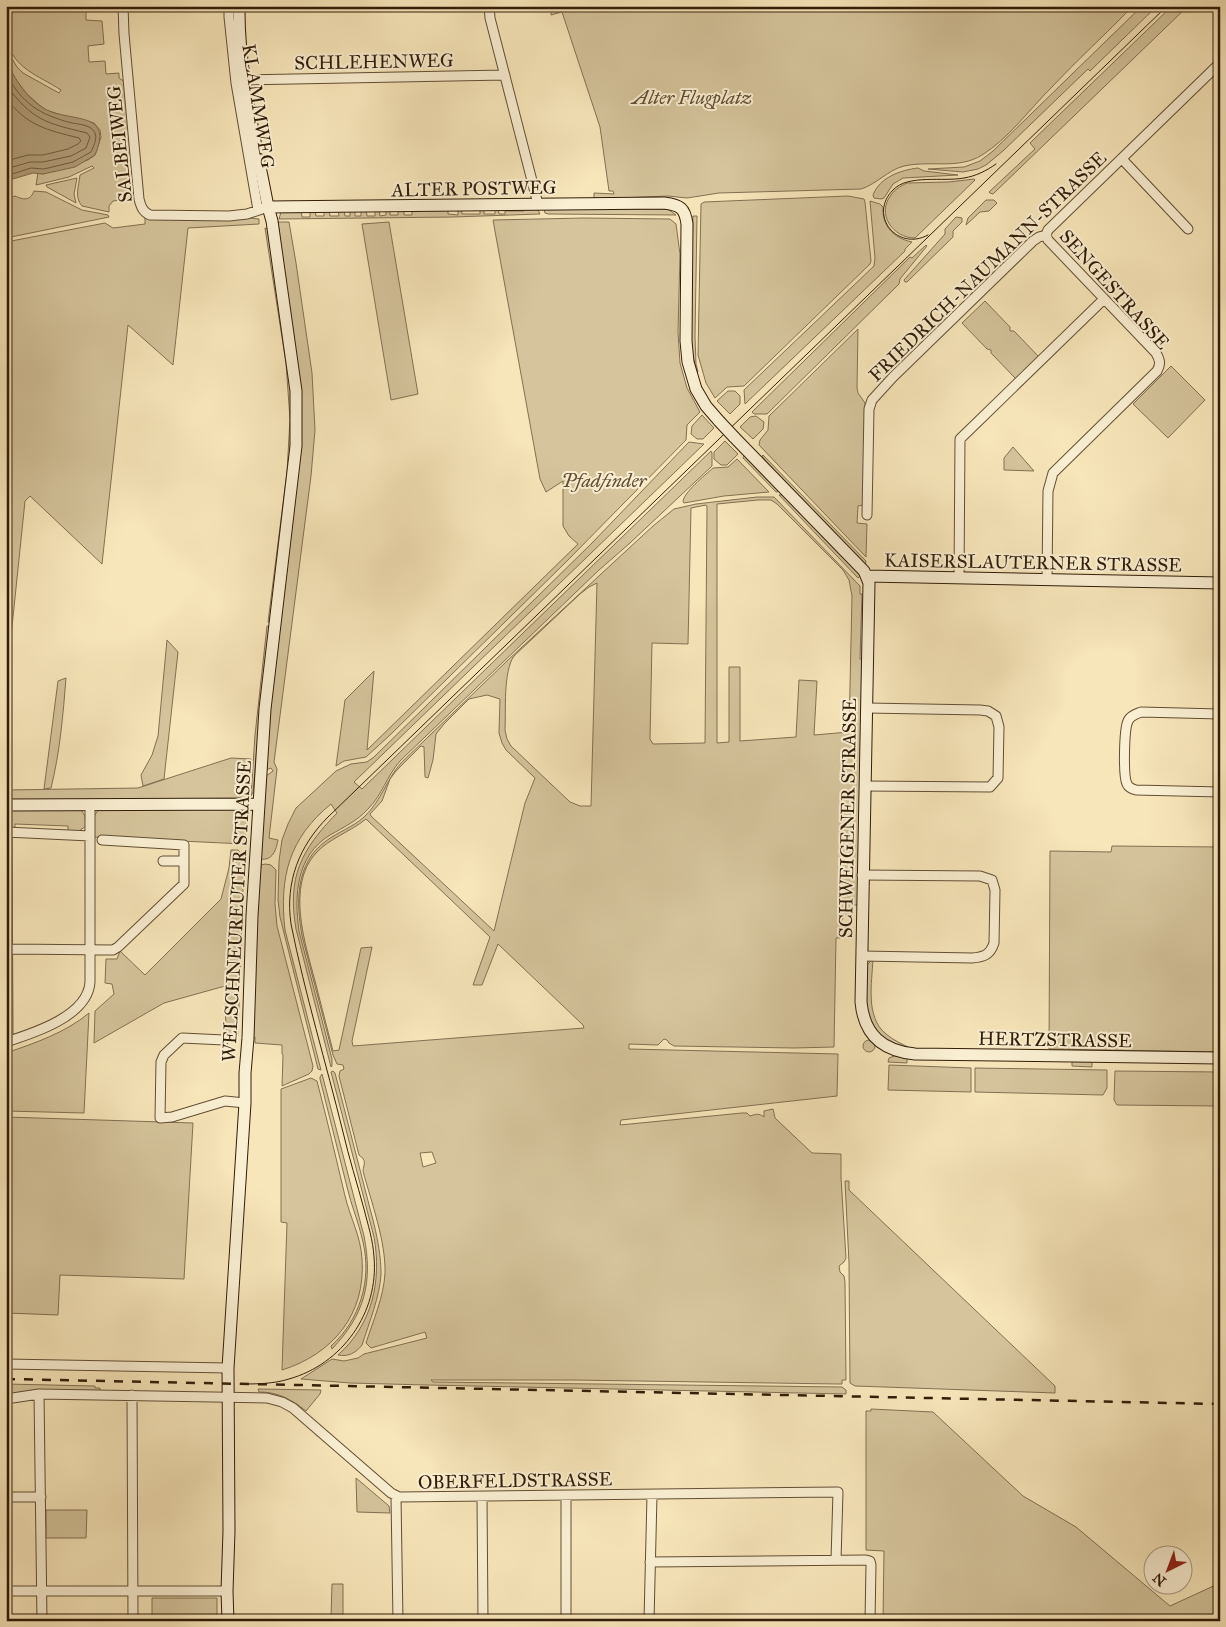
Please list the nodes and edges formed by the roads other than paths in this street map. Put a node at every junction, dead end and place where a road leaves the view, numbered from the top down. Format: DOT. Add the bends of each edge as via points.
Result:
graph roads {
  1 [pos="123,6"];
  2 [pos="229,6"];
  3 [pos="240,6"];
  4 [pos="488,6"];
  5 [pos="1220,63"];
  6 [pos="505,75"];
  7 [pos="245,80"];
  8 [pos="1122,159"];
  9 [pos="538,204"];
  10 [pos="680,207"];
  11 [pos="263,209"];
  12 [pos="1188,228"];
  13 [pos="1046,235"];
  14 [pos="1104,300"];
  15 [pos="867,515"];
  16 [pos="867,576"];
  17 [pos="959,578"];
  18 [pos="1047,580"];
  19 [pos="1220,583"];
  20 [pos="866,708"];
  21 [pos="1220,714"];
  22 [pos="865,786"];
  23 [pos="1220,792"];
  24 [pos="259,804"];
  25 [pos="6,805"];
  26 [pos="90,805"];
  27 [pos="7,832"];
  28 [pos="90,836"];
  29 [pos="102,840"];
  30 [pos="163,860"];
  31 [pos="184,861"];
  32 [pos="862,875"];
  33 [pos="8,946"];
  34 [pos="90,950"];
  35 [pos="862,956"];
  36 [pos="224,1040"];
  37 [pos="7,1041"];
  38 [pos="891,1049"];
  39 [pos="1220,1058"];
  40 [pos="246,1102"];
  41 [pos="6,1364"];
  42 [pos="228,1368"];
  43 [pos="39,1394"];
  44 [pos="132,1395"];
  45 [pos="227,1398"];
  46 [pos="6,1399"];
  47 [pos="652,1495"];
  48 [pos="566,1496"];
  49 [pos="6,1497"];
  50 [pos="41,1497"];
  51 [pos="396,1497"];
  52 [pos="482,1497"];
  53 [pos="836,1560"];
  54 [pos="650,1562"];
  55 [pos="42,1591"];
  56 [pos="134,1591"];
  57 [pos="6,1592"];
  58 [pos="227,1592"];
  59 [pos="42,1621"];
  60 [pos="133,1621"];
  61 [pos="228,1621"];
  62 [pos="398,1621"];
  63 [pos="483,1621"];
  64 [pos="566,1621"];
  65 [pos="649,1621"];
  66 [pos="870,1621"];
  1 -- 11 [label="street, SALBEIWEG" via="142,209 150,215 229,216"];
  2 -- 11 [label="street, KLAMMWEG" via="236,84"];
  3 -- 7 [label="main road, KLAMMWEG"];
  4 -- 6 [label="street"];
  5 -- 8 [label="street, FRIEDRICH-NAUMANN-STRASSE"];
  6 -- 7 [label="street, SCHLEHENWEG"];
  6 -- 9 [label="street"];
  7 -- 11 [label="main road, KLAMMWEG"];
  8 -- 12 [label="street, FRIEDRICH-NAUMANN-STRASSE"];
  8 -- 13 [label="street, FRIEDRICH-NAUMANN-STRASSE"];
  9 -- 10 [label="main road, ALTER POSTWEG" via="664,203"];
  9 -- 11 [label="main road, ALTER POSTWEG"];
  10 -- 16 [label="main road, KAISERSLAUTERNER STRASSE, bridge" via="688,224 686,341 696,389 719,421"];
  11 -- 24 [label="main road, WELSCHNEUREUTER STRASSE" via="272,221 292,356 297,423 295,468 265,709"];
  13 -- 14 [label="street, SENGESTRASSE"];
  13 -- 15 [label="street, FRIEDRICH-NAUMANN-STRASSE" via="1033,241 872,400 869,409"];
  14 -- 17 [label="street" via="960,439"];
  14 -- 18 [label="street, SENGESTRASSE" via="1156,353 1160,365 1053,474 1048,492"];
  16 -- 17 [label="main road, KAISERSLAUTERNER STRASSE"];
  16 -- 20 [label="main road, SCHWEIGENER STRASSE"];
  17 -- 18 [label="main road, KAISERSLAUTERNER STRASSE"];
  18 -- 19 [label="main road, KAISERSLAUTERNER STRASSE"];
  20 -- 22 [label="main road, SCHWEIGENER STRASSE"];
  20 -- 22 [label="street" via="988,711 996,716 999,727 998,778 990,786"];
  21 -- 23 [label="street" via="1141,712 1129,719 1125,775 1129,788 1142,791"];
  22 -- 32 [label="main road, SCHWEIGENER STRASSE"];
  24 -- 26 [label="main road"];
  24 -- 40 [label="main road, WELSCHNEUREUTER STRASSE"];
  25 -- 26 [label="main road"];
  26 -- 28 [label="street"];
  27 -- 28 [label="street"];
  27 -- 33 [label="street"];
  28 -- 34 [label="street"];
  29 -- 31 [label="street" via="184,846"];
  30 -- 31 [label="street"];
  31 -- 34 [label="street" via="184,884 118,947"];
  32 -- 35 [label="main road, SCHWEIGENER STRASSE"];
  32 -- 35 [label="street" via="980,876 992,880 995,890 994,943 984,957"];
  33 -- 34 [label="street"];
  33 -- 37 [label="street"];
  34 -- 37 [label="street" via="90,988 82,1003 50,1025"];
  35 -- 38 [label="main road, SCHWEIGENER STRASSE" via="864,1019 874,1036"];
  36 -- 40 [label="street" via="182,1038 164,1055 160,1062 160,1118 172,1118 225,1101"];
  38 -- 39 [label="main road, HERTZSTRASSE" via="915,1054"];
  40 -- 42 [label="main road, WELSCHNEUREUTER STRASSE"];
  41 -- 42 [label="street"];
  42 -- 45 [label="main road, WELSCHNEUREUTER STRASSE"];
  43 -- 44 [label="street, OBERFELDSTRASSE"];
  43 -- 46 [label="street, OBERFELDSTRASSE"];
  43 -- 50 [label="street"];
  44 -- 45 [label="street, OBERFELDSTRASSE"];
  44 -- 56 [label="street"];
  45 -- 51 [label="street, OBERFELDSTRASSE" via="267,1398 293,1408"];
  45 -- 58 [label="main road, WELSCHNEUREUTER STRASSE"];
  47 -- 48 [label="street, OBERFELDSTRASSE"];
  47 -- 53 [label="street, OBERFELDSTRASSE" via="838,1492"];
  47 -- 54 [label="street"];
  48 -- 52 [label="street, OBERFELDSTRASSE"];
  48 -- 64 [label="street"];
  49 -- 50 [label="street"];
  50 -- 55 [label="street"];
  51 -- 52 [label="street, OBERFELDSTRASSE"];
  51 -- 62 [label="street"];
  52 -- 63 [label="street"];
  53 -- 54 [label="street"];
  53 -- 66 [label="street" via="870,1561"];
  54 -- 65 [label="street"];
  55 -- 56 [label="street"];
  55 -- 57 [label="street"];
  55 -- 59 [label="street"];
  56 -- 58 [label="street"];
  56 -- 60 [label="street"];
  58 -- 61 [label="main road, WELSCHNEUREUTER STRASSE"];
}
